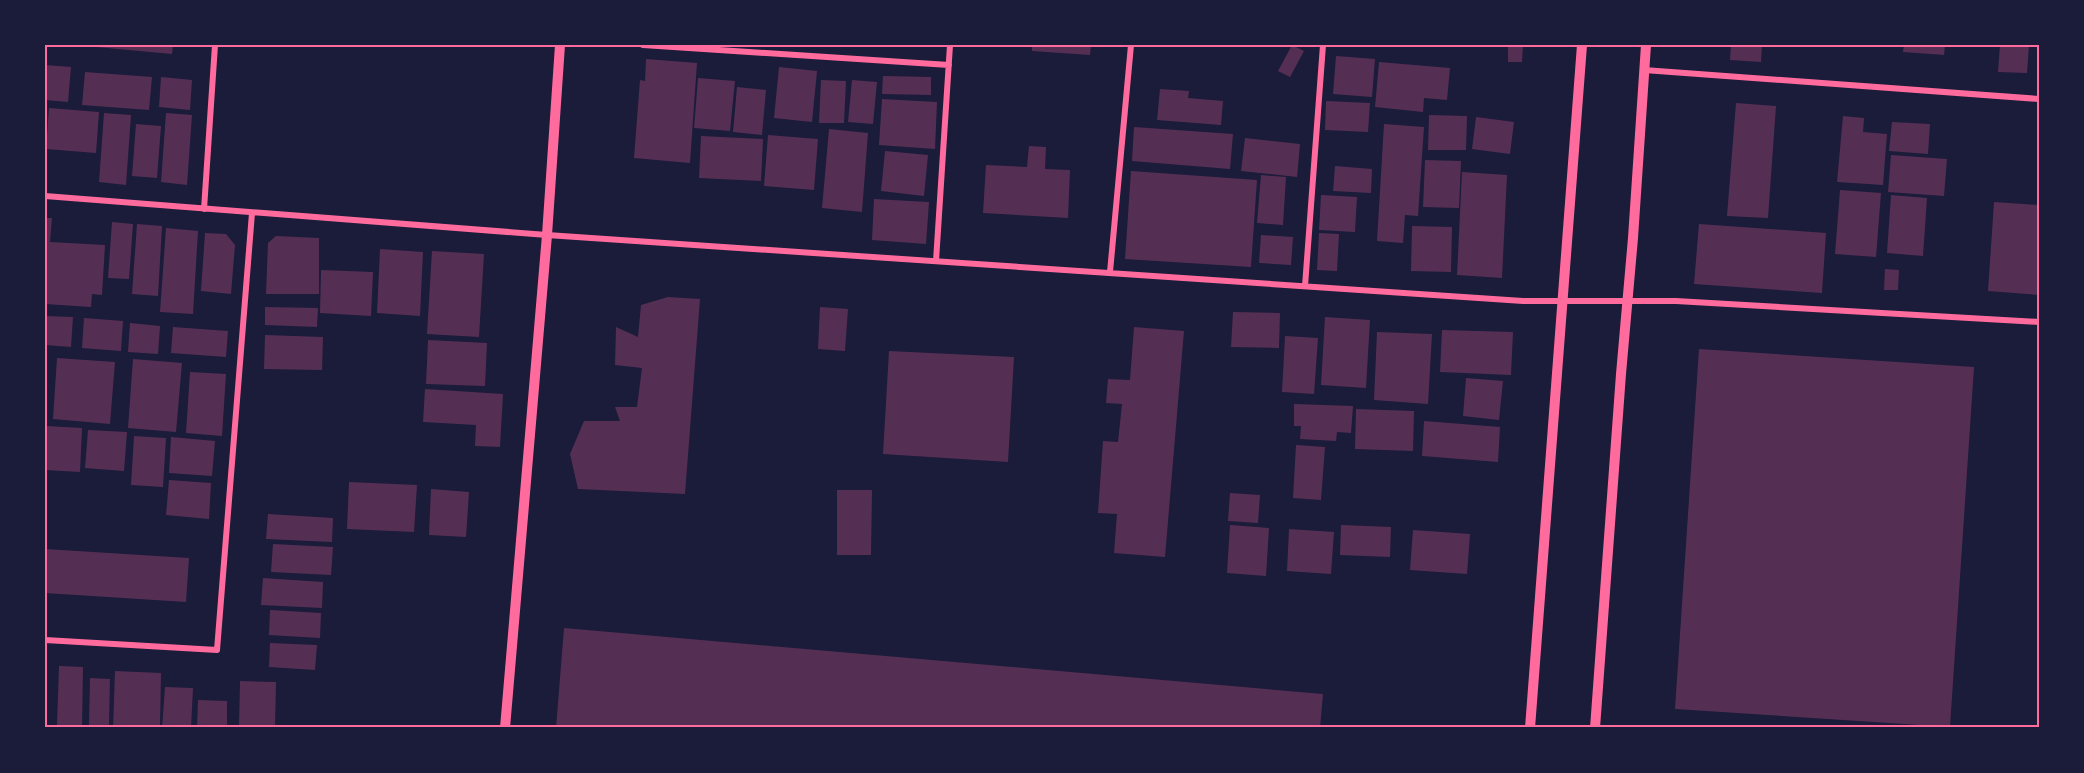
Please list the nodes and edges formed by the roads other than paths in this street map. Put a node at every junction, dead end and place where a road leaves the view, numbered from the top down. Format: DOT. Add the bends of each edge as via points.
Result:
graph roads {
  1 [pos="215,45"];
  2 [pos="560,45"];
  3 [pos="643,45"];
  4 [pos="951,45"];
  5 [pos="1131,45"];
  6 [pos="1323,45"];
  7 [pos="1582,45"];
  8 [pos="1646,45"];
  9 [pos="949,65"];
  10 [pos="1644,70"];
  11 [pos="2039,99"];
  12 [pos="45,196"];
  13 [pos="204,209"];
  14 [pos="252,213"];
  15 [pos="548,235"];
  16 [pos="936,261"];
  17 [pos="1110,272"];
  18 [pos="1305,286"];
  19 [pos="1563,302"];
  20 [pos="1627,302"];
  21 [pos="2039,322"];
  22 [pos="45,640"];
  23 [pos="505,728"];
  24 [pos="1530,728"];
  25 [pos="1595,728"];
  1 -- 13 [label="street"];
  2 -- 15 [label="street"];
  3 -- 9 [label="street"];
  4 -- 9 [label="street"];
  5 -- 17 [label="street"];
  6 -- 18 [label="street"];
  7 -- 19 [label="street"];
  8 -- 10 [label="street"];
  9 -- 16 [label="street"];
  10 -- 11 [label="street"];
  10 -- 20 [label="street"];
  12 -- 13 [label="street"];
  13 -- 14 [label="street"];
  14 -- 15 [label="street"];
  14 -- 22 [label="street" via="217,650"];
  15 -- 16 [label="street"];
  15 -- 23 [label="street"];
  16 -- 17 [label="street"];
  17 -- 18 [label="street"];
  18 -- 19 [label="street"];
  19 -- 20 [label="street"];
  19 -- 24 [label="street"];
  20 -- 21 [label="street" via="1676,301"];
  20 -- 25 [label="street"];
}
